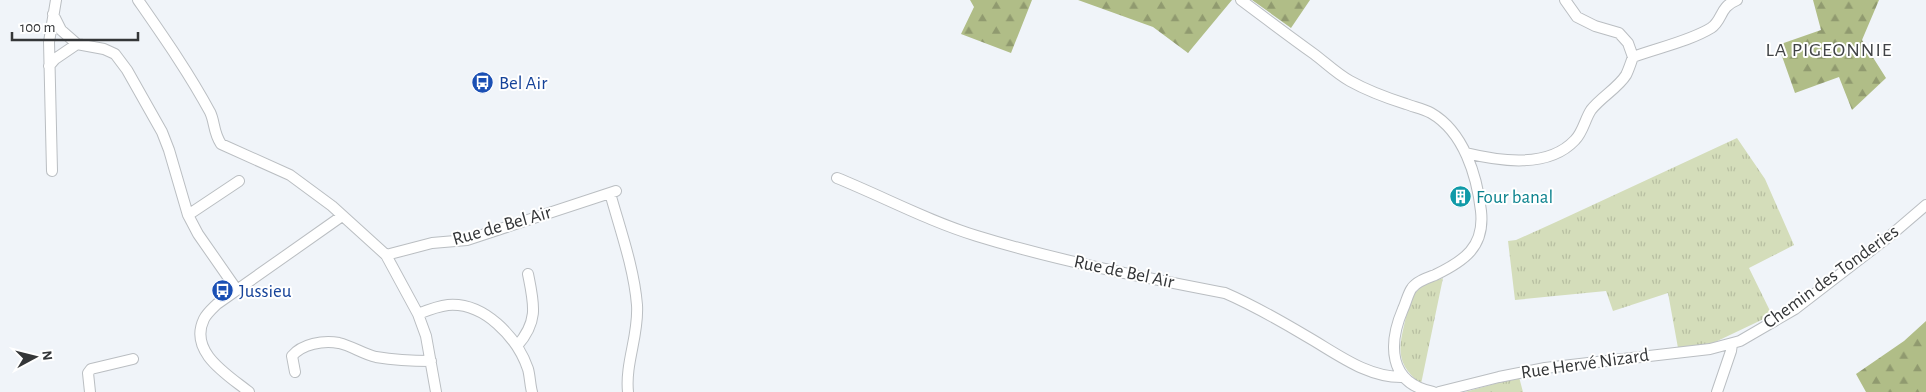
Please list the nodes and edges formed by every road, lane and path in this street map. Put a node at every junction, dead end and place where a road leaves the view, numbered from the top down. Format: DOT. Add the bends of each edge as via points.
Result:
graph roads {
  1 [pos="56,0"];
  2 [pos="138,0"];
  3 [pos="1241,0"];
  4 [pos="1565,0"];
  5 [pos="1737,0"];
  6 [pos="53,14"];
  7 [pos="77,44"];
  8 [pos="1633,57"];
  9 [pos="49,66"];
  10 [pos="1466,153"];
  11 [pos="52,171"];
  12 [pos="837,178"];
  13 [pos="239,180"];
  14 [pos="1926,205"];
  15 [pos="188,215"];
  16 [pos="342,216"];
  17 [pos="386,255"];
  18 [pos="528,274"];
  19 [pos="237,290"];
  20 [pos="418,314"];
  21 [pos="1732,344"];
  22 [pos="517,346"];
  23 [pos="133,359"];
  24 [pos="431,361"];
  25 [pos="295,372"];
  26 [pos="1403,377"];
  27 [pos="90,392"];
  28 [pos="249,392"];
  29 [pos="436,392"];
  30 [pos="532,392"];
  31 [pos="628,392"];
  32 [pos="1433,392"];
  33 [pos="1439,392"];
  34 [pos="1717,392"];
  1 -- 6 [label="street"];
  2 -- 16 [label="street" via="211,114 215,135 221,144 290,175"];
  3 -- 10 [label="street" via="1349,81 1431,113 1448,128"];
  4 -- 8 [label="street" via="1577,17 1619,33 1628,43"];
  5 -- 8 [label="street" via="1729,3 1716,24 1703,33"];
  6 -- 7 [label="street" via="61,30"];
  6 -- 9 [label="street"];
  7 -- 9 [label="street"];
  7 -- 15 [label="street" via="115,54 127,70 162,132"];
  8 -- 10 [label="street" via="1626,75 1591,111 1576,139 1562,152 1517,160 1491,159"];
  9 -- 11 [label="street"];
  10 -- 26 [label="street" via="1478,193 1480,235 1468,256 1412,288 1397,324 1393,347 1396,364"];
  12 -- 26 [label="street, Rue de Bel Air" via="921,216 977,236 1040,254 1225,293 1252,304 1364,369"];
  13 -- 15 [label="street"];
  14 -- 21 [label="street, Chemin des Tonderies" via="1795,309"];
  15 -- 19 [label="street"];
  16 -- 17 [label="street"];
  16 -- 19 [label="street"];
  17 -- 20 [label="street"];
  17 -- 31 [label="street, Rue de Bel Air" via="432,243 467,240 613,192 637,306 634,349 626,380"];
  18 -- 22 [label="street" via="534,311 531,326"];
  19 -- 28 [label="street" via="204,318 201,332 203,348 211,361"];
  20 -- 22 [label="street" via="448,305 468,306 500,326"];
  20 -- 24 [label="street"];
  21 -- 33 [label="street, Rue Hervé Nizard" via="1545,368"];
  21 -- 34 [label="street"];
  22 -- 30 [label="street" via="528,369"];
  23 -- 27 [label="street" via="91,369 88,373"];
  24 -- 25 [label="street" via="374,356 338,343 318,343 298,349 292,356"];
  24 -- 29 [label="street"];
  26 -- 32 [label="street" via="1419,389"];
}
